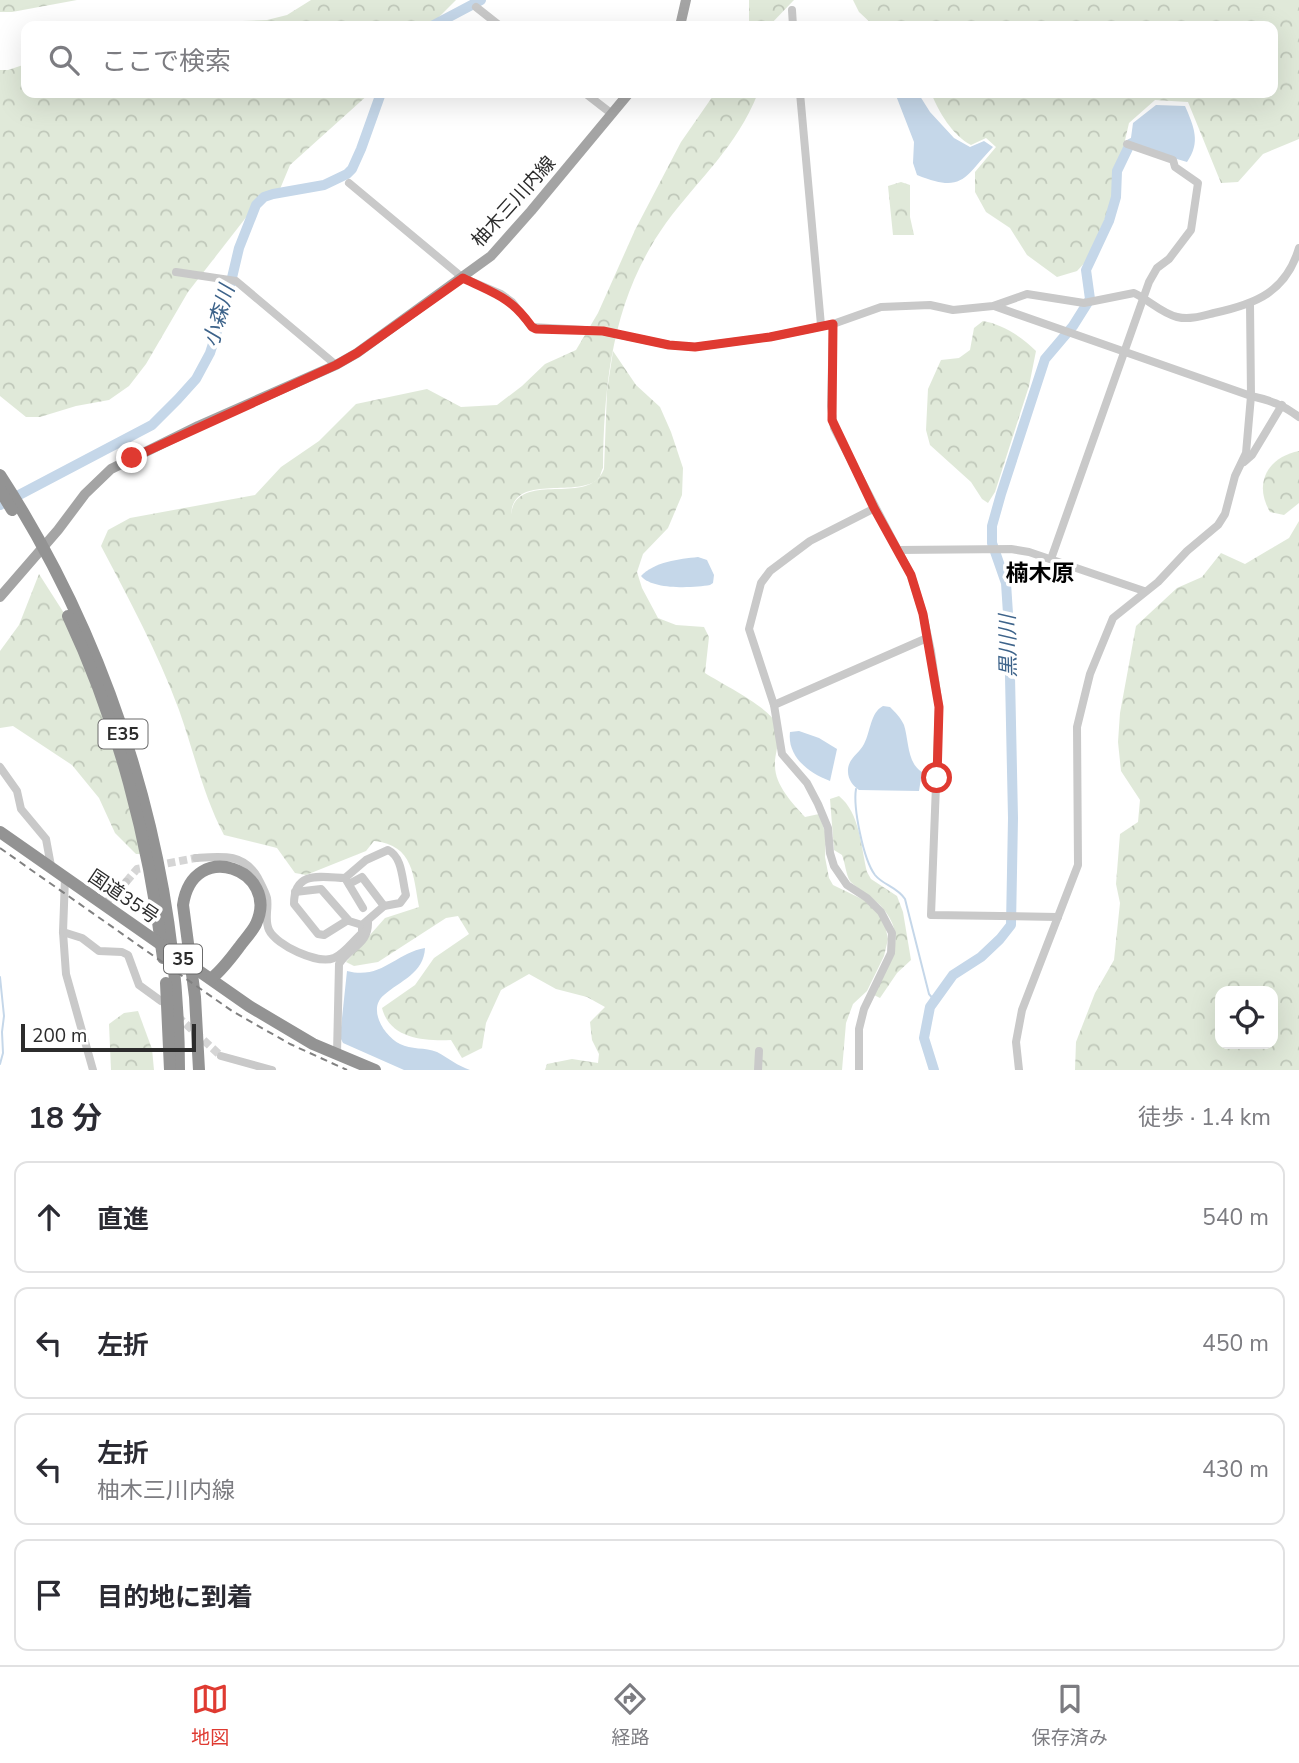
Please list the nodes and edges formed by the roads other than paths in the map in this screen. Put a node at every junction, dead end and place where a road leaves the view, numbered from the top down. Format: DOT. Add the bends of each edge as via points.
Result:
graph roads {
  1 [pos="686,0"];
  2 [pos="476,8"];
  3 [pos="792,10"];
  4 [pos="493,21"];
  5 [pos="681,21"];
  6 [pos="793,21"];
  7 [pos="591,98"];
  8 [pos="625,98"];
  9 [pos="800,98"];
  10 [pos="612,114"];
  11 [pos="1127,144"];
  12 [pos="349,183"];
  13 [pos="1299,248"];
  14 [pos="1297,267"];
  15 [pos="176,272"];
  16 [pos="463,278"];
  17 [pos="1144,299"];
  18 [pos="1250,304"];
  19 [pos="993,306"];
  20 [pos="833,324"];
  21 [pos="821,325"];
  22 [pos="1125,352"];
  23 [pos="336,365"];
  24 [pos="1251,396"];
  25 [pos="1282,405"];
  26 [pos="1299,417"];
  27 [pos="1240,467"];
  28 [pos="0,475"];
  29 [pos="0,491"];
  30 [pos="874,508"];
  31 [pos="898,550"];
  32 [pos="1051,559"];
  33 [pos="54,578"];
  34 [pos="1143,591"];
  35 [pos="0,597"];
  36 [pos="927,638"];
  37 [pos="774,705"];
  38 [pos="0,767"];
  39 [pos="0,832"];
  40 [pos="197,858"];
  41 [pos="51,866"];
  42 [pos="65,878"];
  43 [pos="347,881"];
  44 [pos="126,882"];
  45 [pos="295,892"];
  46 [pos="104,905"];
  47 [pos="384,906"];
  48 [pos="363,908"];
  49 [pos="1058,917"];
  50 [pos="348,920"];
  51 [pos="365,923"];
  52 [pos="63,932"];
  53 [pos="212,978"];
  54 [pos="197,996"];
  55 [pos="161,1001"];
  56 [pos="173,1023"];
  57 [pos="759,1051"];
  58 [pos="337,1054"];
  59 [pos="221,1056"];
  60 [pos="93,1070"];
  61 [pos="170,1070"];
  62 [pos="181,1070"];
  63 [pos="199,1070"];
  64 [pos="207,1070"];
  65 [pos="272,1070"];
  66 [pos="375,1070"];
  67 [pos="758,1070"];
  68 [pos="859,1070"];
  69 [pos="1019,1070"];
  1 -- 5 [label="main road"];
  2 -- 4 [label="street"];
  3 -- 6 [label="street"];
  7 -- 10 [label="street"];
  8 -- 10 [label="main road, 柚木三川内線"];
  9 -- 21 [label="street"];
  10 -- 16 [label="main road, 柚木三川内線" via="506,240"];
  11 -- 17 [label="street" via="1173,160 1175,167 1198,183 1191,230 1157,268"];
  12 -- 16 [label="street"];
  13 -- 14 [label="street"];
  14 -- 18 [label="street"];
  15 -- 23 [label="street" via="236,281"];
  16 -- 21 [label="street" via="512,302 536,329 603,331 695,347"];
  16 -- 23 [label="main road, 柚木三川内線"];
  17 -- 18 [label="street" via="1180,318"];
  17 -- 19 [label="street" via="1134,293 1083,303 1027,295"];
  17 -- 22 [label="street"];
  18 -- 24 [label="street"];
  19 -- 20 [label="street" via="953,310 930,305 881,307"];
  19 -- 22 [label="street"];
  20 -- 21 [label="street"];
  20 -- 30 [label="street" via="832,420"];
  22 -- 24 [label="street"];
  22 -- 32 [label="street"];
  23 -- 35 [label="main road, 柚木三川内線" via="111,469"];
  24 -- 25 [label="street"];
  24 -- 27 [label="street" via="1246,453"];
  25 -- 26 [label="street"];
  25 -- 27 [label="street"];
  27 -- 34 [label="street" via="1218,525"];
  28 -- 33 [label="highway, E35"];
  29 -- 33 [label="highway, E35"];
  30 -- 31 [label="street"];
  30 -- 37 [label="street" via="810,541 761,583 749,629"];
  31 -- 32 [label="street" via="1011,549"];
  31 -- 36 [label="street" via="911,575"];
  32 -- 34 [label="street"];
  33 -- 56 [label="highway, E35" via="93,652 145,812"];
  34 -- 49 [label="street" via="1113,618 1090,674 1077,727 1078,865"];
  36 -- 37 [label="street"];
  36 -- 49 [label="street" via="939,707 931,915"];
  37 -- 68 [label="street" via="782,754 818,804 828,828 834,866 847,885 881,912 892,933 891,953 859,1029"];
  38 -- 41 [label="street" via="17,791 20,809 46,839"];
  39 -- 41 [label="highway, 国道35号 / 35"];
  40 -- 51 [label="street" via="242,860 267,898 270,933 284,946 316,959 337,957 362,933"];
  41 -- 42 [label="highway, 国道35号 / 35"];
  42 -- 46 [label="highway, 国道35号 / 35"];
  42 -- 52 [label="street"];
  43 -- 45 [label="street" via="314,875"];
  43 -- 47 [label="street" via="362,877"];
  43 -- 47 [label="street" via="366,860 382,851 393,852 406,895 400,903"];
  43 -- 48 [label="street"];
  44 -- 46 [label="street"];
  45 -- 50 [label="street" via="321,889"];
  45 -- 50 [label="street" via="294,904 318,934"];
  46 -- 53 [label="highway, 国道35号 / 35"];
  47 -- 51 [label="street"];
  49 -- 69 [label="street" via="1019,1020"];
  50 -- 51 [label="street"];
  51 -- 58 [label="street" via="368,932 339,964"];
  52 -- 55 [label="street" via="82,938 99,951 128,955 139,985"];
  52 -- 60 [label="street" via="66,974"];
  53 -- 54 [label="highway" via="254,910 250,889 232,873 208,874 191,892"];
  53 -- 58 [label="highway, 国道35号 / 35" via="282,1027"];
  54 -- 63 [label="highway"];
  54 -- 64 [label="highway"];
  56 -- 61 [label="highway, E35"];
  56 -- 62 [label="highway, E35"];
  57 -- 67 [label="street"];
  58 -- 66 [label="highway, 国道35号 / 35"];
  59 -- 65 [label="street"];
}
